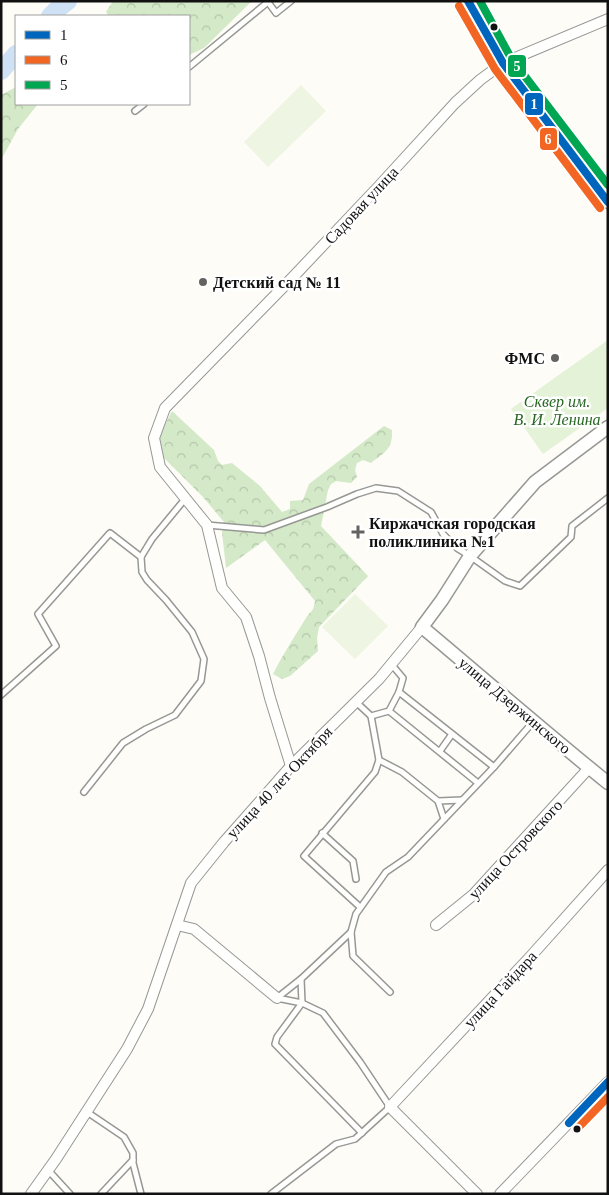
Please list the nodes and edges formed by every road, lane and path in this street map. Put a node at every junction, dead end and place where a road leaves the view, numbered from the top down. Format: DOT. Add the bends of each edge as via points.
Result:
graph roads {
  1 [pos="291,1"];
  2 [pos="468,1"];
  3 [pos="608,19"];
  4 [pos="502,63"];
  5 [pos="190,66"];
  6 [pos="143,105"];
  7 [pos="134,112"];
  8 [pos="608,202"];
  9 [pos="608,427"];
  10 [pos="185,498"];
  11 [pos="608,498"];
  12 [pos="207,524"];
  13 [pos="470,556"];
  14 [pos="141,557"];
  15 [pos="422,627"];
  16 [pos="392,664"];
  17 [pos="399,692"];
  18 [pos="1,695"];
  19 [pos="356,702"];
  20 [pos="390,711"];
  21 [pos="371,716"];
  22 [pos="533,722"];
  23 [pos="452,734"];
  24 [pos="440,751"];
  25 [pos="379,760"];
  26 [pos="291,766"];
  27 [pos="494,767"];
  28 [pos="589,768"];
  29 [pos="478,783"];
  30 [pos="608,783"];
  31 [pos="84,792"];
  32 [pos="462,800"];
  33 [pos="438,801"];
  34 [pos="444,819"];
  35 [pos="322,833"];
  36 [pos="608,870"];
  37 [pos="356,880"];
  38 [pos="360,907"];
  39 [pos="177,925"];
  40 [pos="436,925"];
  41 [pos="351,932"];
  42 [pos="301,979"];
  43 [pos="390,992"];
  44 [pos="278,998"];
  45 [pos="302,1003"];
  46 [pos="608,1082"];
  47 [pos="390,1107"];
  48 [pos="87,1112"];
  49 [pos="362,1133"];
  50 [pos="133,1160"];
  51 [pos="48,1170"];
  52 [pos="31,1194"];
  53 [pos="70,1194"];
  54 [pos="101,1194"];
  55 [pos="141,1194"];
  56 [pos="271,1194"];
  57 [pos="477,1194"];
  58 [pos="500,1194"];
  1 -- 5 [label="lane" via="276,12 268,2"];
  2 -- 4 [label="street"];
  3 -- 4 [label="street, Садовая улица"];
  4 -- 8 [label="street"];
  4 -- 10 [label="street, Садовая улица" via="456,103 165,408 154,438 160,467"];
  6 -- 7 [label="lane"];
  9 -- 13 [label="street, улица 40 лет Октября" via="534,482"];
  10 -- 12 [label="street"];
  10 -- 14 [label="lane"];
  11 -- 13 [label="lane" via="572,526 571,537 520,586 505,580"];
  12 -- 13 [label="lane" via="264,530 376,488 398,491 430,512 443,534"];
  12 -- 26 [label="street" via="222,588 246,617"];
  13 -- 15 [label="street, улица 40 лет Октября"];
  14 -- 18 [label="lane" via="110,533 38,614 56,646"];
  14 -- 31 [label="lane" via="142,572 147,580 192,632 204,659 201,681 175,714 123,743"];
  15 -- 16 [label="street, улица 40 лет Октября"];
  15 -- 22 [label="street, улица Дзержинского"];
  16 -- 17 [label="lane" via="403,678"];
  16 -- 19 [label="street, улица 40 лет Октября"];
  17 -- 20 [label="lane"];
  17 -- 23 [label="lane"];
  19 -- 21 [label="lane"];
  19 -- 26 [label="street, улица 40 лет Октября"];
  20 -- 21 [label="lane"];
  20 -- 24 [label="lane"];
  21 -- 25 [label="lane"];
  22 -- 27 [label="lane"];
  22 -- 28 [label="street, улица Дзержинского"];
  23 -- 24 [label="lane"];
  23 -- 27 [label="lane"];
  24 -- 29 [label="lane"];
  25 -- 33 [label="lane" via="402,772"];
  25 -- 35 [label="lane" via="374,772"];
  26 -- 39 [label="street, улица 40 лет Октября" via="191,883"];
  27 -- 29 [label="lane"];
  28 -- 30 [label="street, улица Дзержинского"];
  28 -- 40 [label="street, улица Островского" via="474,895"];
  29 -- 32 [label="lane"];
  32 -- 33 [label="lane"];
  32 -- 34 [label="lane"];
  33 -- 34 [label="lane"];
  34 -- 38 [label="lane" via="408,857 386,872"];
  35 -- 37 [label="lane" via="353,862"];
  35 -- 38 [label="lane" via="304,856"];
  36 -- 47 [label="street, улица Гайдара"];
  38 -- 41 [label="lane"];
  39 -- 44 [label="street" via="194,929"];
  39 -- 48 [label="street, улица 40 лет Октября" via="148,1009"];
  41 -- 42 [label="lane"];
  41 -- 43 [label="lane" via="353,956"];
  42 -- 44 [label="lane"];
  42 -- 45 [label="lane"];
  44 -- 45 [label="lane"];
  45 -- 47 [label="lane" via="323,1013"];
  45 -- 49 [label="lane" via="275,1044"];
  46 -- 58 [label="street"];
  47 -- 49 [label="lane"];
  47 -- 57 [label="street"];
  48 -- 50 [label="lane" via="124,1137 133,1153"];
  48 -- 51 [label="street, улица 40 лет Октября"];
  49 -- 56 [label="lane" via="355,1139 336,1144"];
  50 -- 54 [label="lane"];
  50 -- 55 [label="lane"];
  51 -- 52 [label="street, улица 40 лет Октября"];
  51 -- 53 [label="lane"];
}
